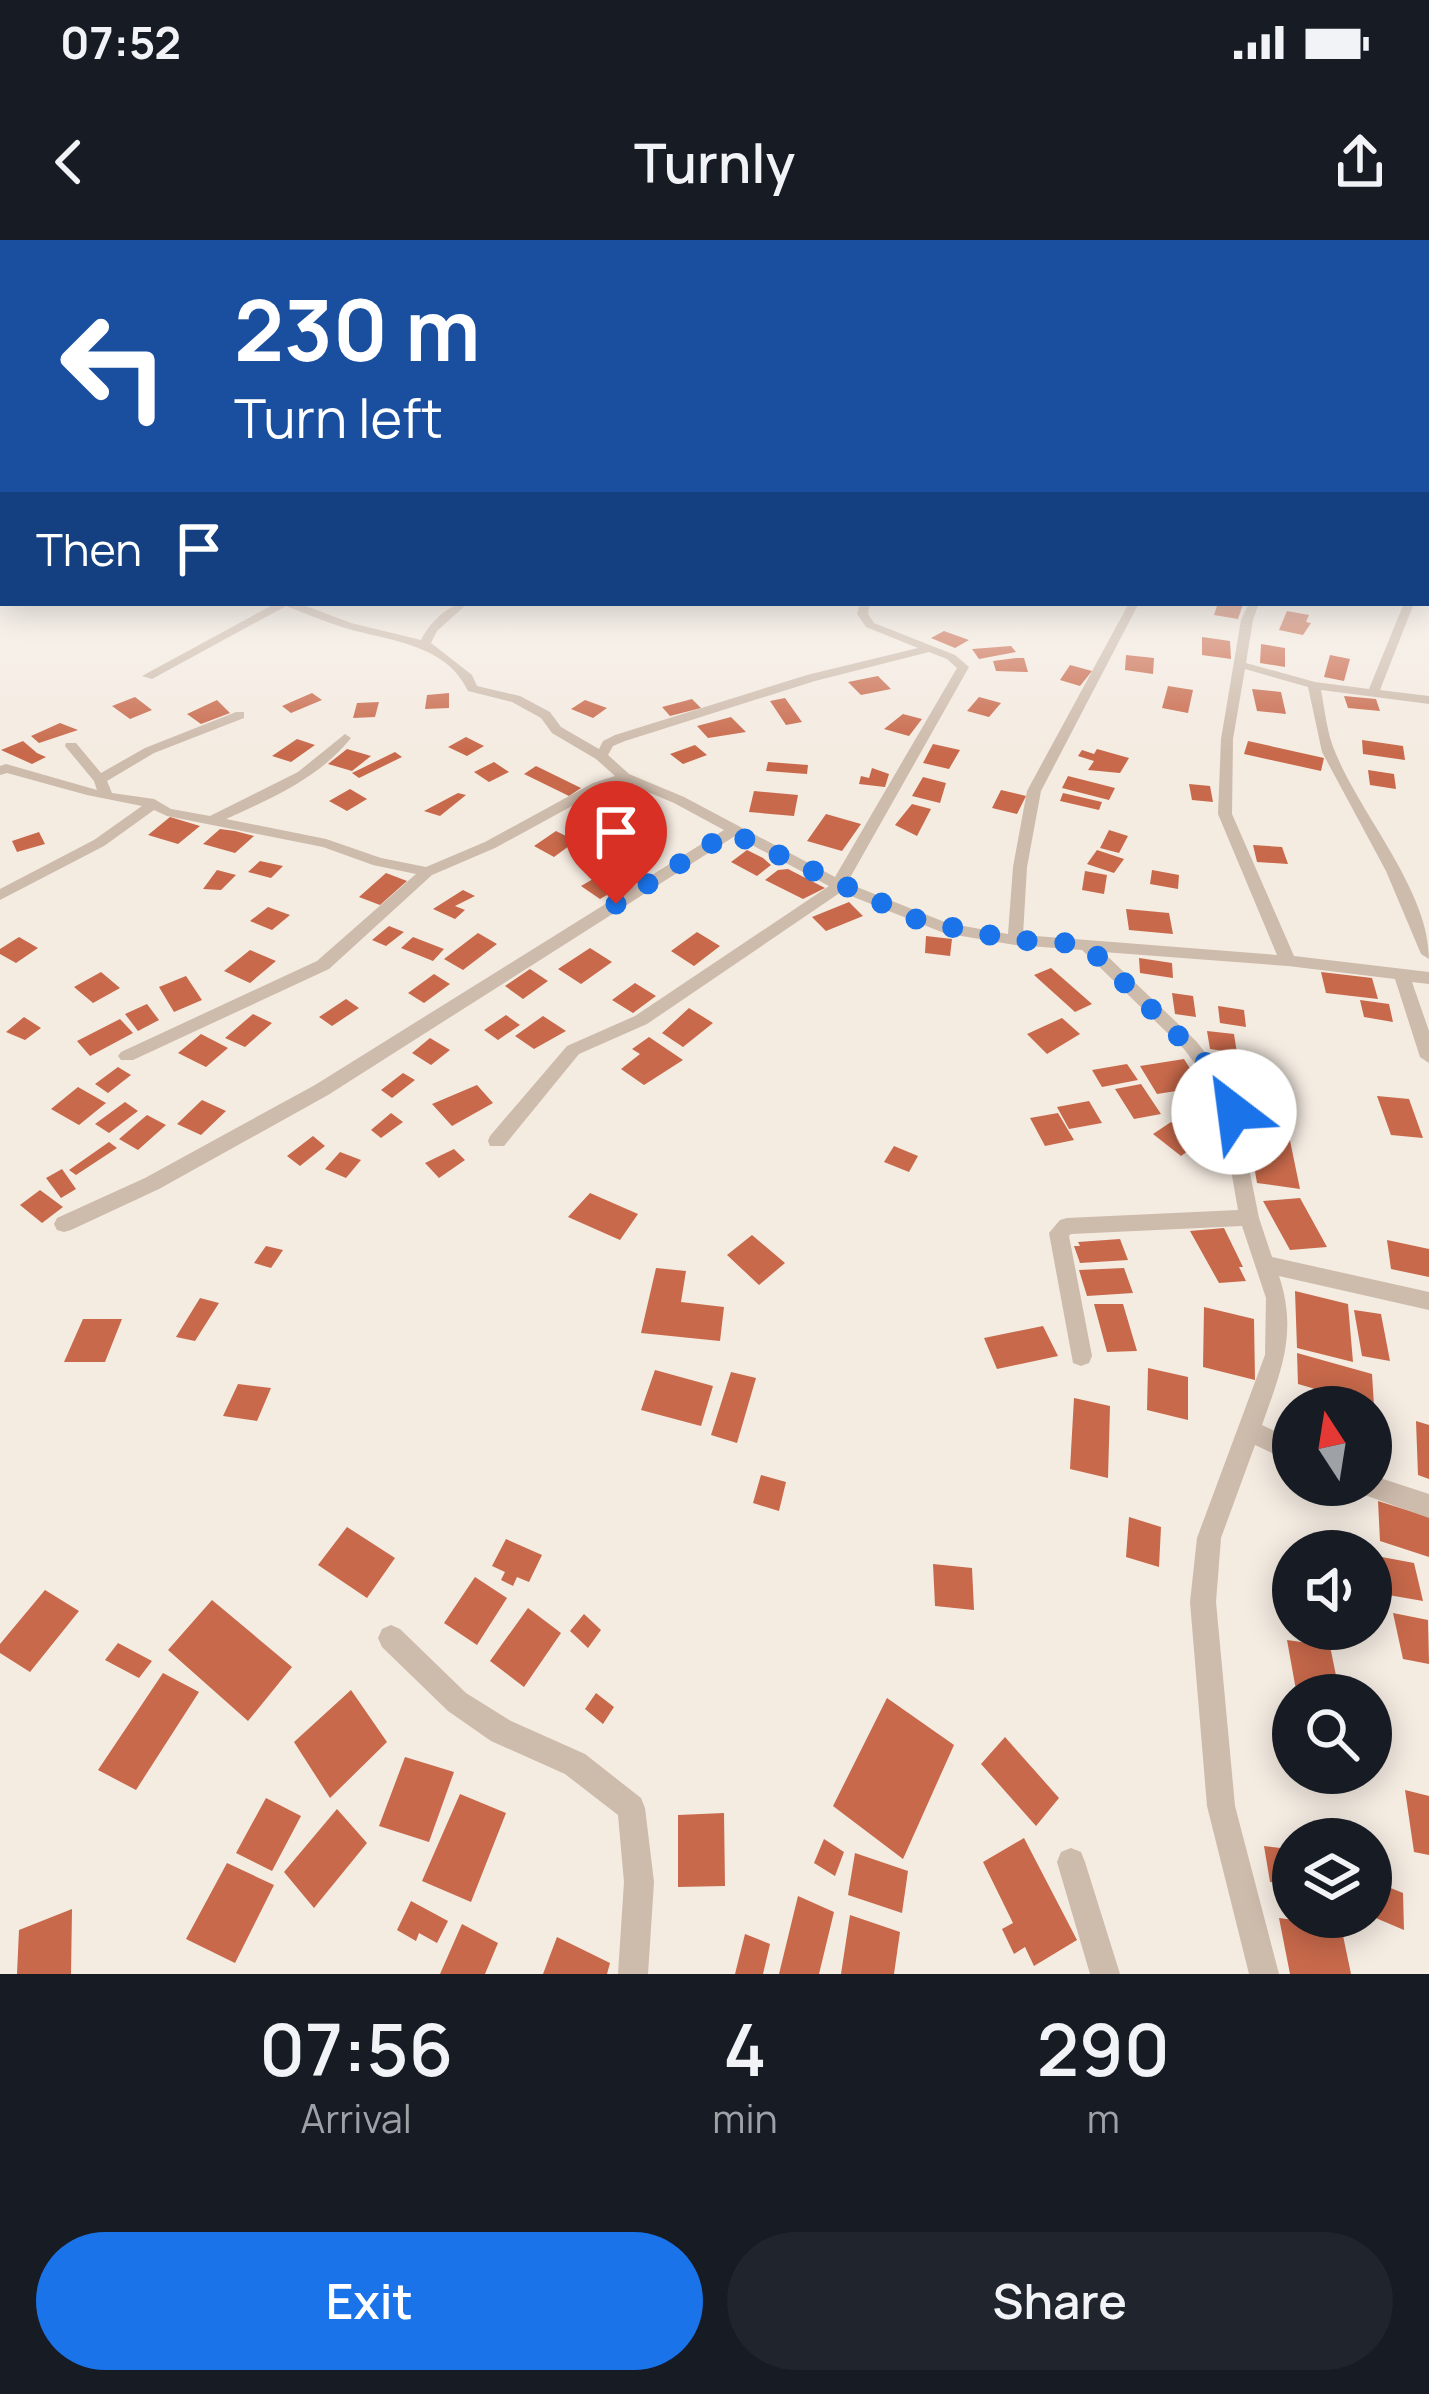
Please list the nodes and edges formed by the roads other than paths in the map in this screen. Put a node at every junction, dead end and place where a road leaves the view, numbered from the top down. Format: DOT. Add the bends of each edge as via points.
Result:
graph roads {
  1 [pos="280,606"];
  2 [pos="294,606"];
  3 [pos="459,606"];
  4 [pos="864,606"];
  5 [pos="1132,606"];
  6 [pos="1253,606"];
  7 [pos="1407,606"];
  8 [pos="425,644"];
  9 [pos="929,648"];
  10 [pos="1238,664"];
  11 [pos="148,676"];
  12 [pos="1314,685"];
  13 [pos="1373,693"];
  14 [pos="1429,700"];
  15 [pos="240,715"];
  16 [pos="345,738"];
  17 [pos="71,746"];
  18 [pos="601,756"];
  19 [pos="0,771"];
  20 [pos="625,777"];
  21 [pos="103,788"];
  22 [pos="154,802"];
  23 [pos="215,819"];
  24 [pos="730,832"];
  25 [pos="427,872"];
  26 [pos="839,885"];
  27 [pos="0,895"];
  28 [pos="1015,940"];
  29 [pos="1085,944"];
  30 [pos="1429,954"];
  31 [pos="1288,961"];
  32 [pos="1402,975"];
  33 [pos="1429,978"];
  34 [pos="128,1057"];
  35 [pos="1429,1057"];
  36 [pos="497,1141"];
  37 [pos="1249,1218"];
  38 [pos="64,1224"];
  39 [pos="1266,1264"];
  40 [pos="1429,1301"];
  41 [pos="1082,1357"];
  42 [pos="1251,1431"];
  43 [pos="1272,1442"];
  44 [pos="1392,1494"];
  45 [pos="1429,1506"];
  46 [pos="391,1639"];
  47 [pos="1071,1862"];
  48 [pos="633,1974"];
  49 [pos="1105,1974"];
  50 [pos="1264,1974"];
  1 -- 11 [label="street"];
  2 -- 8 [label="street"];
  3 -- 8 [label="street"];
  4 -- 9 [label="street" via="870,625"];
  5 -- 28 [label="street" via="1034,791"];
  6 -- 10 [label="street"];
  7 -- 13 [label="street"];
  8 -- 18 [label="street" via="472,688 516,699"];
  9 -- 18 [label="street" via="620,738"];
  9 -- 26 [label="street" via="963,667"];
  10 -- 12 [label="street"];
  10 -- 31 [label="street" via="1225,814"];
  12 -- 13 [label="street"];
  12 -- 30 [label="street" via="1328,752"];
  13 -- 14 [label="street"];
  15 -- 21 [label="street" via="175,738"];
  16 -- 23 [label="street"];
  17 -- 21 [label="street"];
  18 -- 20 [label="street"];
  19 -- 21 [label="street"];
  20 -- 24 [label="street"];
  20 -- 25 [label="street"];
  21 -- 22 [label="street"];
  22 -- 23 [label="street" via="166,812"];
  22 -- 27 [label="street" via="122,832"];
  23 -- 25 [label="street"];
  24 -- 26 [label="street"];
  24 -- 38 [label="street" via="368,1066 227,1148"];
  25 -- 34 [label="street" via="322,965"];
  26 -- 28 [label="street" via="920,921"];
  26 -- 36 [label="street" via="641,1020 572,1050"];
  28 -- 29 [label="street"];
  29 -- 31 [label="street"];
  29 -- 37 [label="street" via="1190,1045 1227,1093"];
  31 -- 32 [label="street"];
  32 -- 33 [label="street"];
  32 -- 35 [label="street"];
  37 -- 39 [label="street"];
  37 -- 41 [label="street" via="1082,1224 1059,1233"];
  39 -- 40 [label="street"];
  39 -- 42 [label="street" via="1280,1325"];
  42 -- 43 [label="street"];
  42 -- 50 [label="street" via="1209,1538 1203,1602 1221,1806"];
  44 -- 45 [label="street"];
  46 -- 48 [label="street" via="457,1702 575,1764 631,1808 639,1882"];
  47 -- 49 [label="street"];
}
